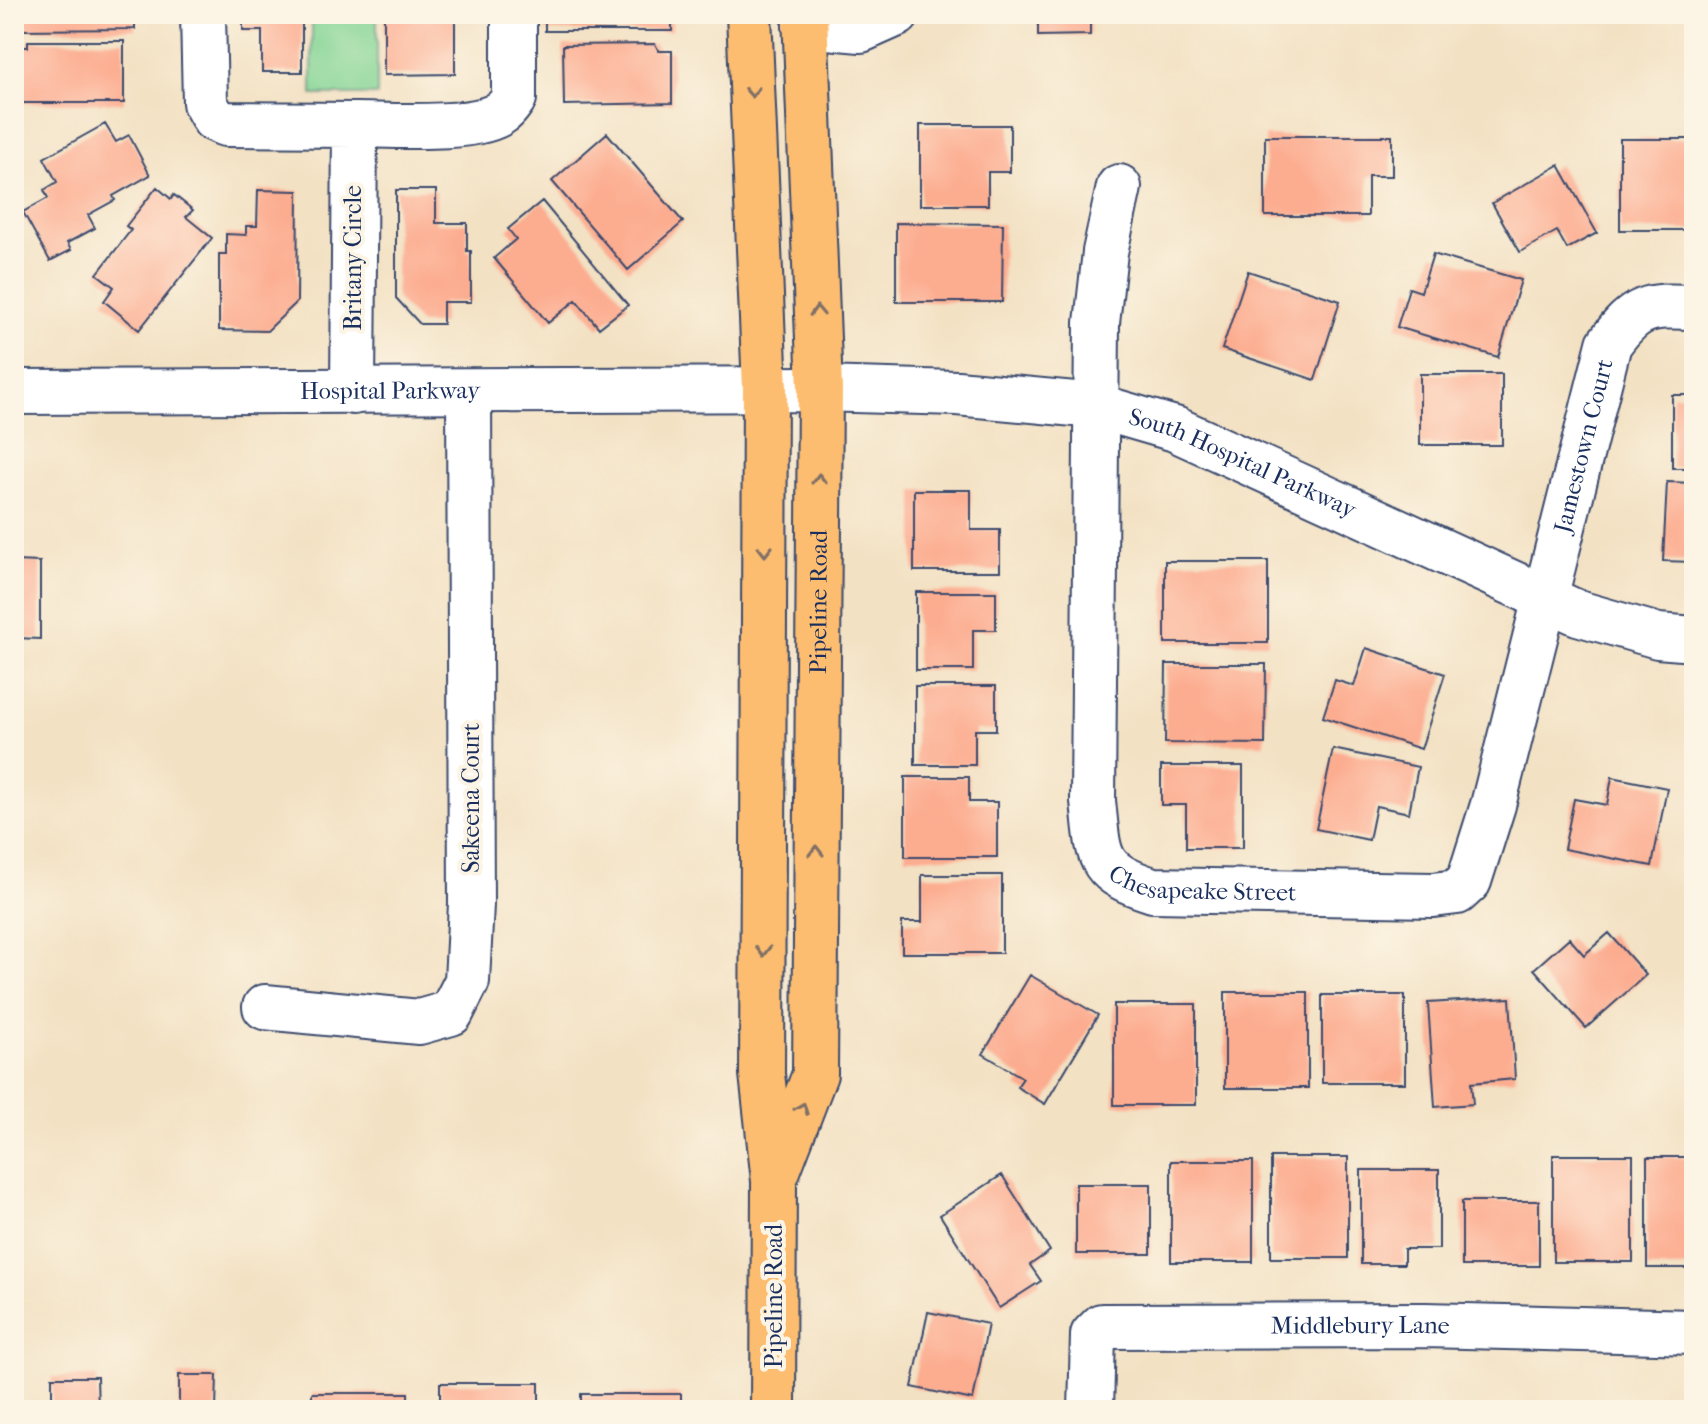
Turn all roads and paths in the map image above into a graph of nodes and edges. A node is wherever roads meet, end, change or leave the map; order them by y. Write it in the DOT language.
graph roads {
  1 [pos="203,14"];
  2 [pos="514,14"];
  3 [pos="749,14"];
  4 [pos="897,14"];
  5 [pos="805,20"];
  6 [pos="355,125"];
  7 [pos="1119,187"];
  8 [pos="1694,307"];
  9 [pos="765,389"];
  10 [pos="820,389"];
  11 [pos="469,391"];
  12 [pos="14,392"];
  13 [pos="353,392"];
  14 [pos="1096,406"];
  15 [pos="1545,598"];
  16 [pos="1694,639"];
  17 [pos="265,1007"];
  18 [pos="774,1181"];
  19 [pos="1694,1332"];
  20 [pos="1091,1404"];
  21 [pos="773,1410"];
  1 -- 6 [label="street"];
  2 -- 6 [label="street"];
  3 -- 9 [label="main road, Pipeline Road, one-way"];
  4 -- 5 [label="street"];
  10 -- 5 [label="main road, Pipeline Road, one-way"];
  6 -- 13 [label="street, Britany Circle"];
  7 -- 14 [label="street, Chesapeake Street"];
  8 -- 15 [label="street, Jamestown Court"];
  9 -- 10 [label="street, South Hospital Parkway"];
  9 -- 11 [label="street, Hospital Parkway"];
  9 -- 18 [label="main road, Pipeline Road, one-way"];
  10 -- 14 [label="street, South Hospital Parkway"];
  18 -- 10 [label="main road, Pipeline Road, one-way"];
  11 -- 13 [label="street, Hospital Parkway"];
  11 -- 17 [label="street, Sakeena Court"];
  12 -- 13 [label="street, Hospital Parkway"];
  14 -- 15 [label="street, South Hospital Parkway"];
  14 -- 15 [label="street, Chesapeake Street"];
  15 -- 16 [label="street, South Hospital Parkway"];
  18 -- 21 [label="main road, Pipeline Road"];
  19 -- 20 [label="street, Middlebury Lane"];
}
